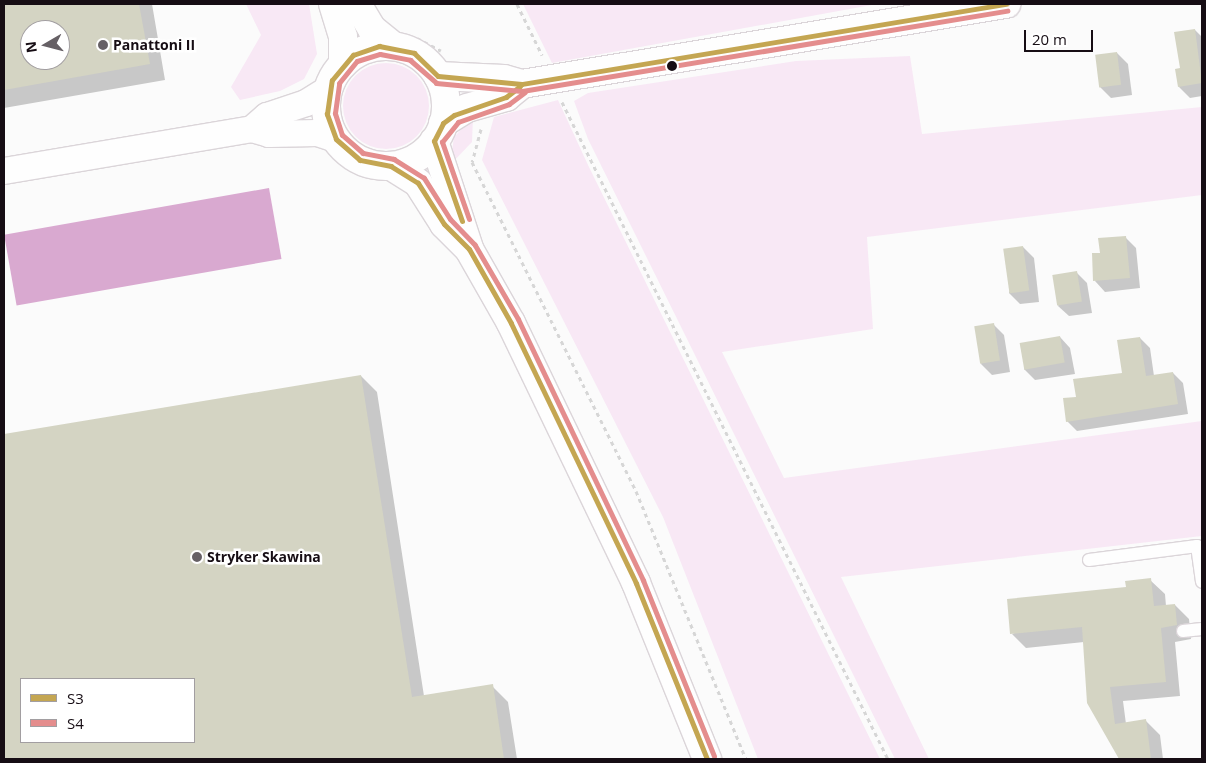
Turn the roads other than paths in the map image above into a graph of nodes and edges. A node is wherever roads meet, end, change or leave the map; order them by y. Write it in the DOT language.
graph roads {
  1 [pos="334,4"];
  2 [pos="357,4"];
  3 [pos="1006,4"];
  4 [pos="402,40"];
  5 [pos="343,64"];
  6 [pos="442,65"];
  7 [pos="522,84"];
  8 [pos="328,89"];
  9 [pos="252,128"];
  10 [pos="438,132"];
  11 [pos="335,149"];
  12 [pos="4,171"];
  13 [pos="384,171"];
  14 [pos="469,249"];
  15 [pos="1199,546"];
  16 [pos="1089,560"];
  17 [pos="1202,582"];
  18 [pos="1202,629"];
  19 [pos="1183,631"];
  20 [pos="707,759"];
  1 -- 5 [label="main road"];
  2 -- 4 [label="main road"];
  3 -- 7 [label="main road"];
  4 -- 5 [label="main road"];
  4 -- 6 [label="main road"];
  5 -- 8 [label="main road"];
  6 -- 7 [label="main road"];
  6 -- 10 [label="main road"];
  7 -- 10 [label="main road"];
  8 -- 9 [label="street"];
  8 -- 11 [label="main road"];
  9 -- 11 [label="street"];
  9 -- 12 [label="street"];
  10 -- 13 [label="main road"];
  10 -- 14 [label="main road"];
  11 -- 13 [label="main road"];
  13 -- 14 [label="main road"];
  14 -- 20 [label="main road"];
  15 -- 16 [label="lane"];
  15 -- 17 [label="lane"];
  18 -- 19 [label="lane"];
}
